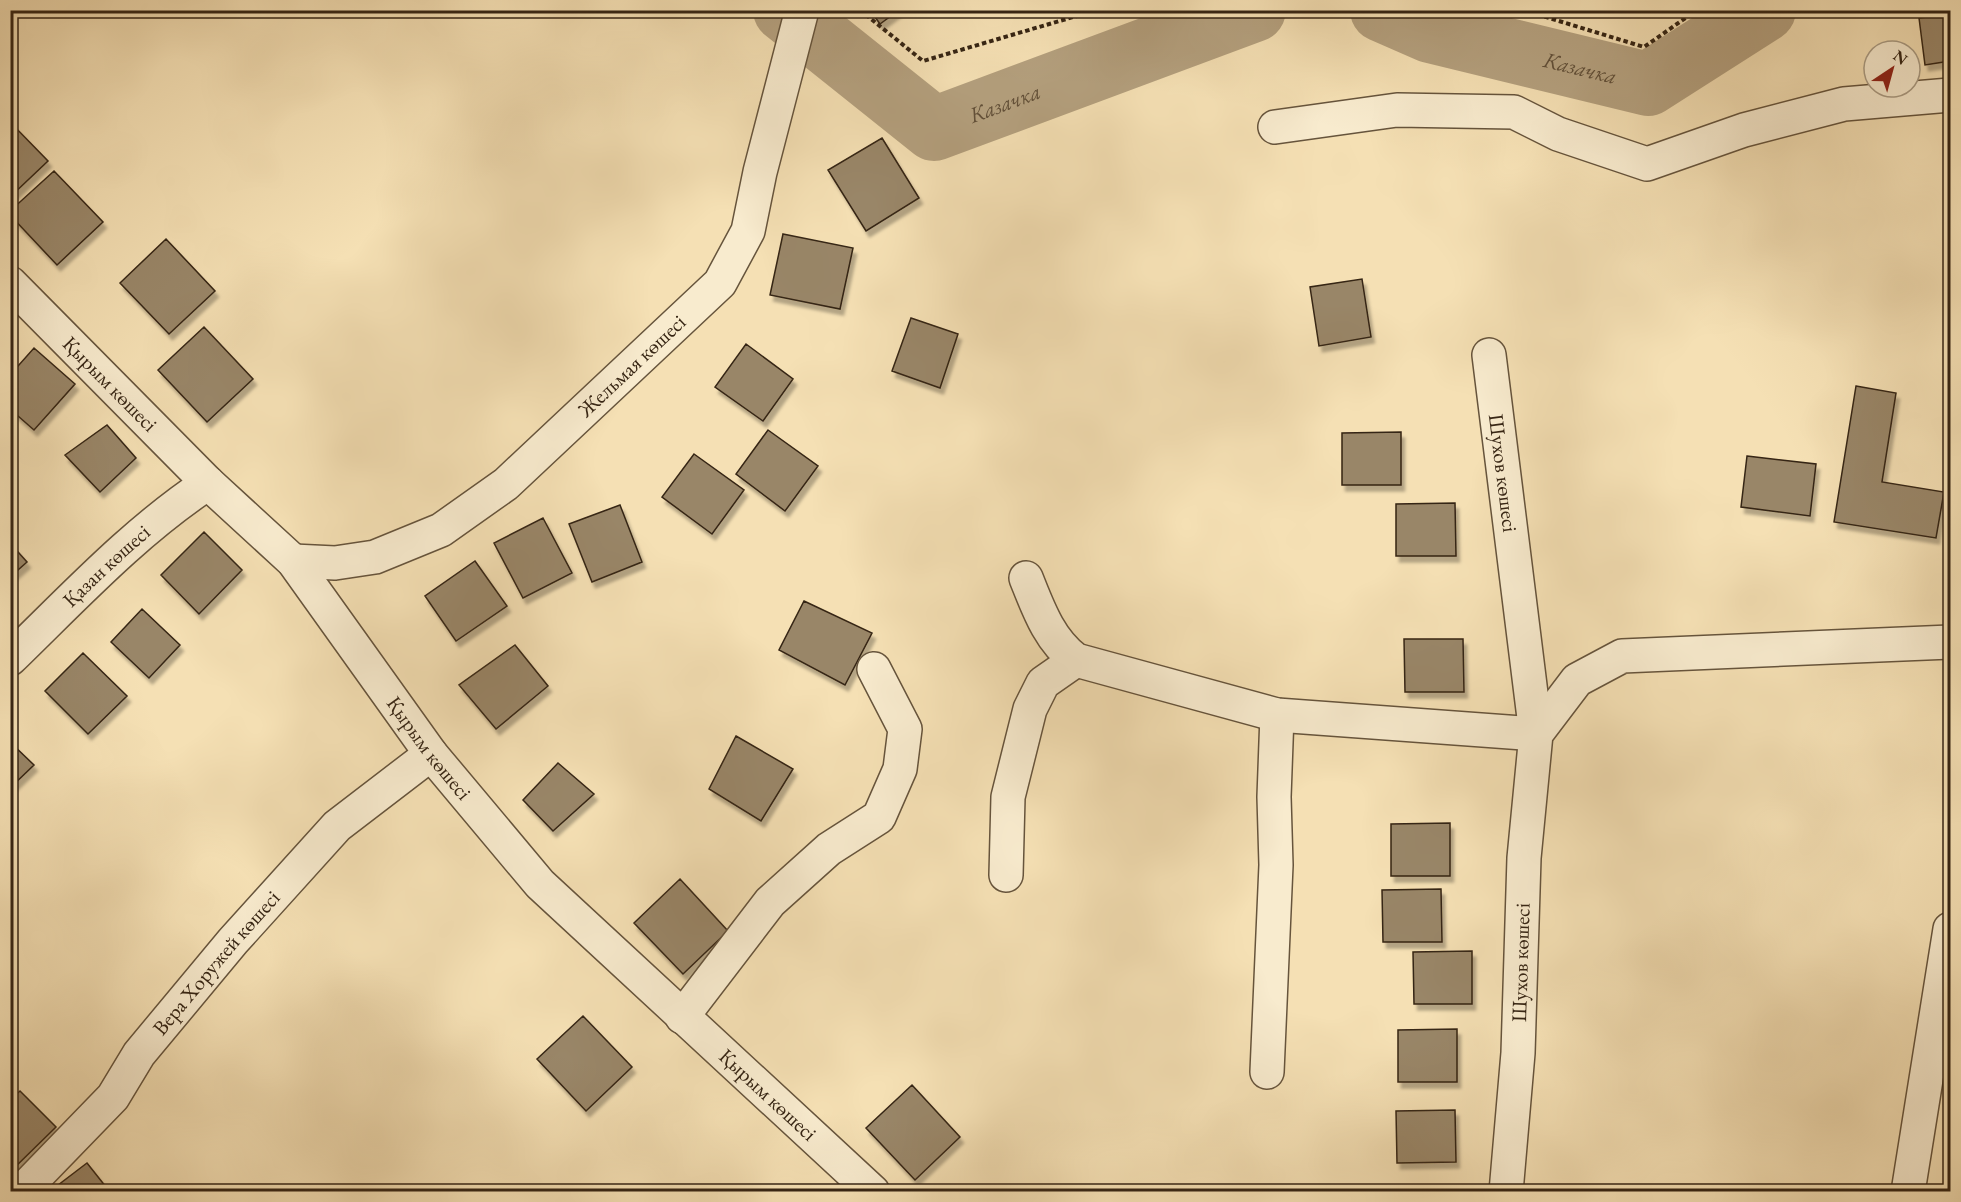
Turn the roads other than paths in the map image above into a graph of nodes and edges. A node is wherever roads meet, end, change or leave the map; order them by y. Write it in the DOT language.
graph roads {
  1 [pos="802,10"];
  2 [pos="1950,95"];
  3 [pos="1275,127"];
  4 [pos="10,283"];
  5 [pos="1488,355"];
  6 [pos="208,483"];
  7 [pos="293,561"];
  8 [pos="1026,578"];
  9 [pos="1950,642"];
  10 [pos="10,659"];
  11 [pos="1076,660"];
  12 [pos="874,669"];
  13 [pos="1277,715"];
  14 [pos="1536,734"];
  15 [pos="430,754"];
  16 [pos="1006,875"];
  17 [pos="1950,929"];
  18 [pos="682,1017"];
  19 [pos="1267,1072"];
  20 [pos="21,1191"];
  21 [pos="873,1191"];
  22 [pos="1506,1191"];
  23 [pos="1908,1191"];
  1 -- 7 [label="street, Жельмая көшесі"];
  2 -- 3 [label="street"];
  4 -- 6 [label="street, Қырым көшесі"];
  5 -- 14 [label="street, Шухов көшесі"];
  6 -- 7 [label="street, Қырым көшесі"];
  6 -- 10 [label="street, Қазан көшесі"];
  7 -- 15 [label="street, Қырым көшесі"];
  8 -- 11 [label="street"];
  9 -- 14 [label="street"];
  11 -- 13 [label="street"];
  11 -- 16 [label="street"];
  12 -- 18 [label="street"];
  13 -- 14 [label="street"];
  13 -- 19 [label="street"];
  14 -- 22 [label="street, Шухов көшесі"];
  15 -- 18 [label="street, Қырым көшесі"];
  15 -- 20 [label="street, Вера Хоружей көшесі"];
  17 -- 23 [label="street"];
  18 -- 21 [label="street, Қырым көшесі"];
}
